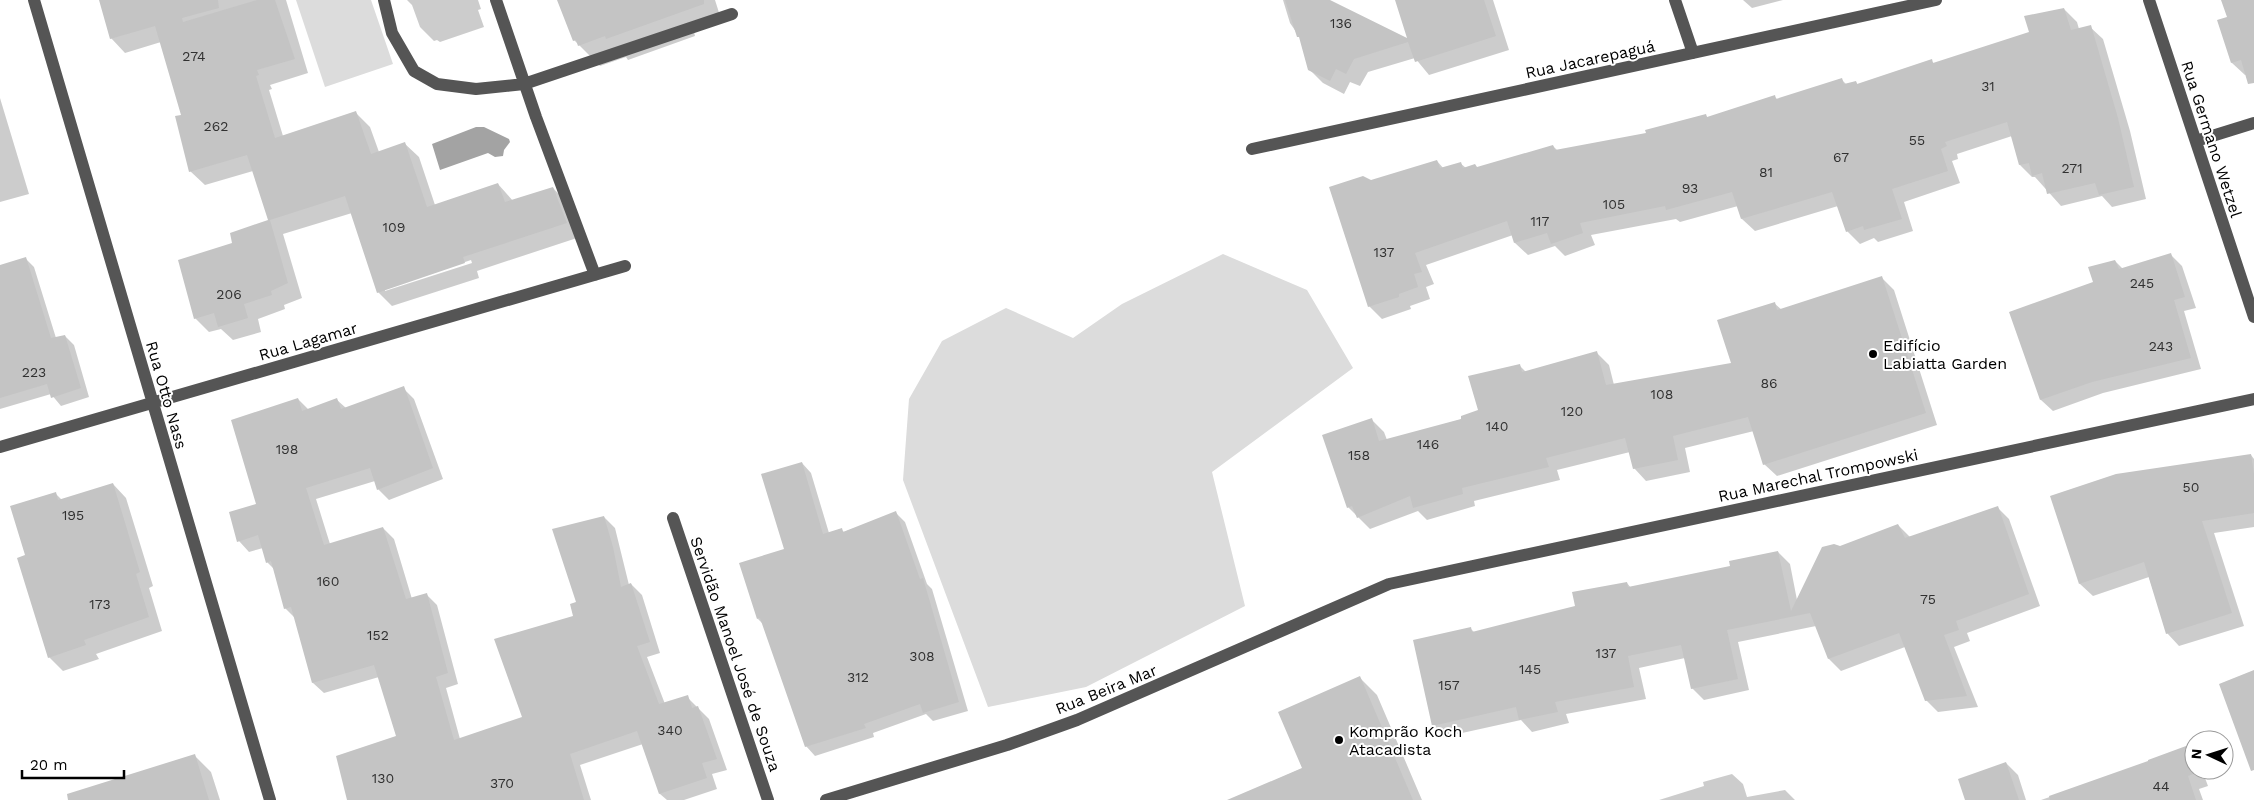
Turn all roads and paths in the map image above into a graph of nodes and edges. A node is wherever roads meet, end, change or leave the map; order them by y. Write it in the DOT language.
graph roads {
  1 [pos="34,0"];
  2 [pos="384,0"];
  3 [pos="496,0"];
  4 [pos="1675,0"];
  5 [pos="1936,0"];
  6 [pos="2149,0"];
  7 [pos="732,14"];
  8 [pos="1693,53"];
  9 [pos="524,84"];
  10 [pos="2254,123"];
  11 [pos="2196,141"];
  12 [pos="1252,149"];
  13 [pos="625,266"];
  14 [pos="595,275"];
  15 [pos="2254,317"];
  16 [pos="2254,399"];
  17 [pos="153,403"];
  18 [pos="0,447"];
  19 [pos="673,518"];
  20 [pos="1389,584"];
  21 [pos="270,800"];
  22 [pos="768,800"];
  23 [pos="826,800"];
  1 -- 17 [label="street, Rua Otto Nass"];
  2 -- 9 [label="street"];
  3 -- 9 [label="street"];
  4 -- 8 [label="street"];
  5 -- 8 [label="street, Rua Jacarepaguá"];
  6 -- 11 [label="street, Rua Germano Wetzel"];
  7 -- 9 [label="street"];
  8 -- 12 [label="street, Rua Jacarepaguá"];
  9 -- 14 [label="street"];
  10 -- 11 [label="street"];
  11 -- 15 [label="street, Rua Germano Wetzel"];
  13 -- 14 [label="street, Rua Lagamar"];
  14 -- 17 [label="street, Rua Lagamar"];
  16 -- 20 [label="street, Rua Marechal Trompowski"];
  17 -- 18 [label="street, Rua Lagamar"];
  17 -- 21 [label="street, Rua Otto Nass"];
  19 -- 22 [label="street, Servidão Manoel José de Souza"];
  20 -- 23 [label="street, Rua Beira Mar"];
}
